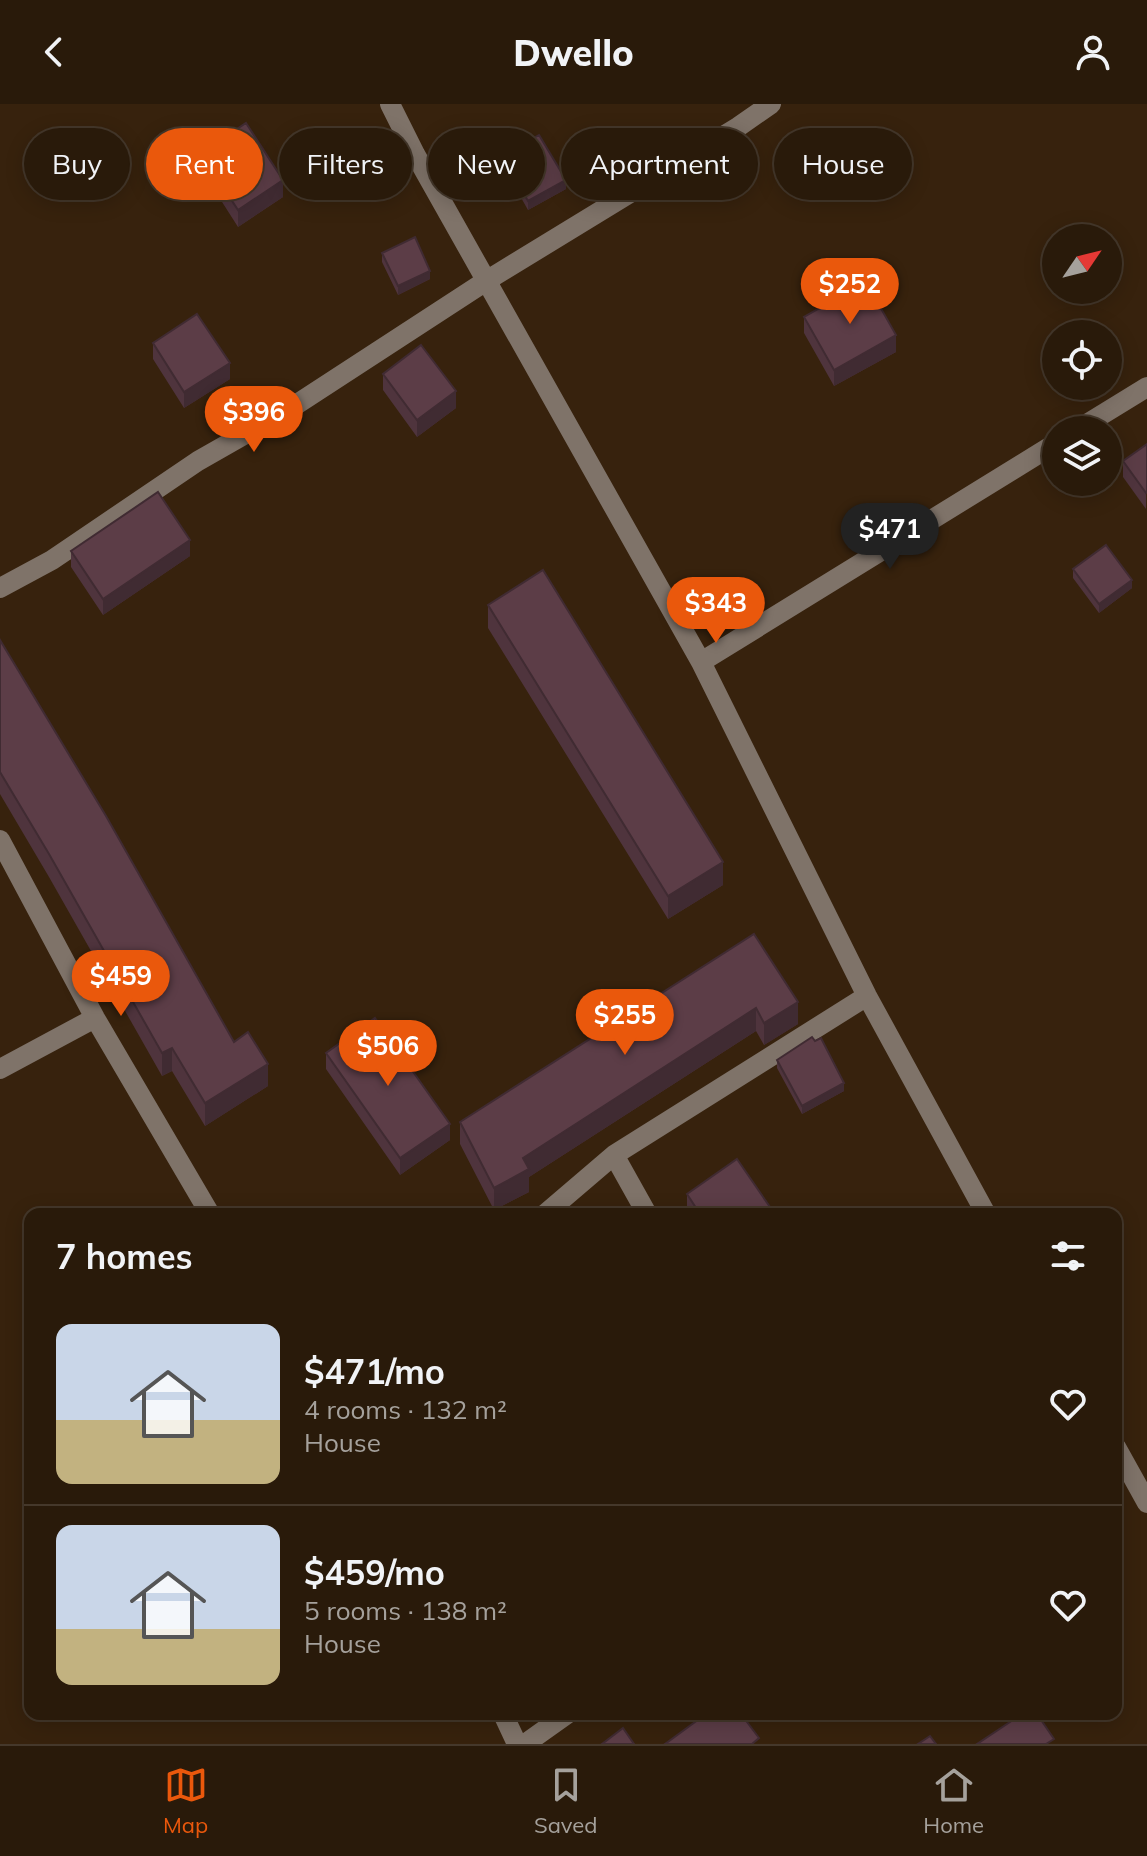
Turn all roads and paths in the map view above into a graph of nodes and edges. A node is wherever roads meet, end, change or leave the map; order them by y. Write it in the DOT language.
graph roads {
  1 [pos="390,104"];
  2 [pos="771,104"];
  3 [pos="486,281"];
  4 [pos="1147,387"];
  5 [pos="1100,416"];
  6 [pos="1042,452"];
  7 [pos="0,588"];
  8 [pos="701,662"];
  9 [pos="0,840"];
  10 [pos="867,996"];
  11 [pos="95,1018"];
  12 [pos="0,1069"];
  13 [pos="614,1155"];
  14 [pos="206,1208"];
  15 [pos="552,1208"];
  16 [pos="644,1208"];
  17 [pos="983,1208"];
  18 [pos="1122,1458"];
  19 [pos="1147,1503"];
  20 [pos="506,1720"];
  21 [pos="559,1720"];
  22 [pos="517,1744"];
  23 [pos="525,1744"];
  1 -- 3 [label="street"];
  2 -- 3 [label="street"];
  3 -- 7 [label="street"];
  3 -- 8 [label="street"];
  4 -- 5 [label="street"];
  6 -- 8 [label="street"];
  8 -- 10 [label="street"];
  9 -- 11 [label="street"];
  10 -- 13 [label="street"];
  10 -- 17 [label="street"];
  11 -- 12 [label="street"];
  11 -- 14 [label="street"];
  13 -- 15 [label="street"];
  13 -- 16 [label="street"];
  18 -- 19 [label="street"];
  20 -- 22 [label="street"];
  21 -- 23 [label="street"];
}
